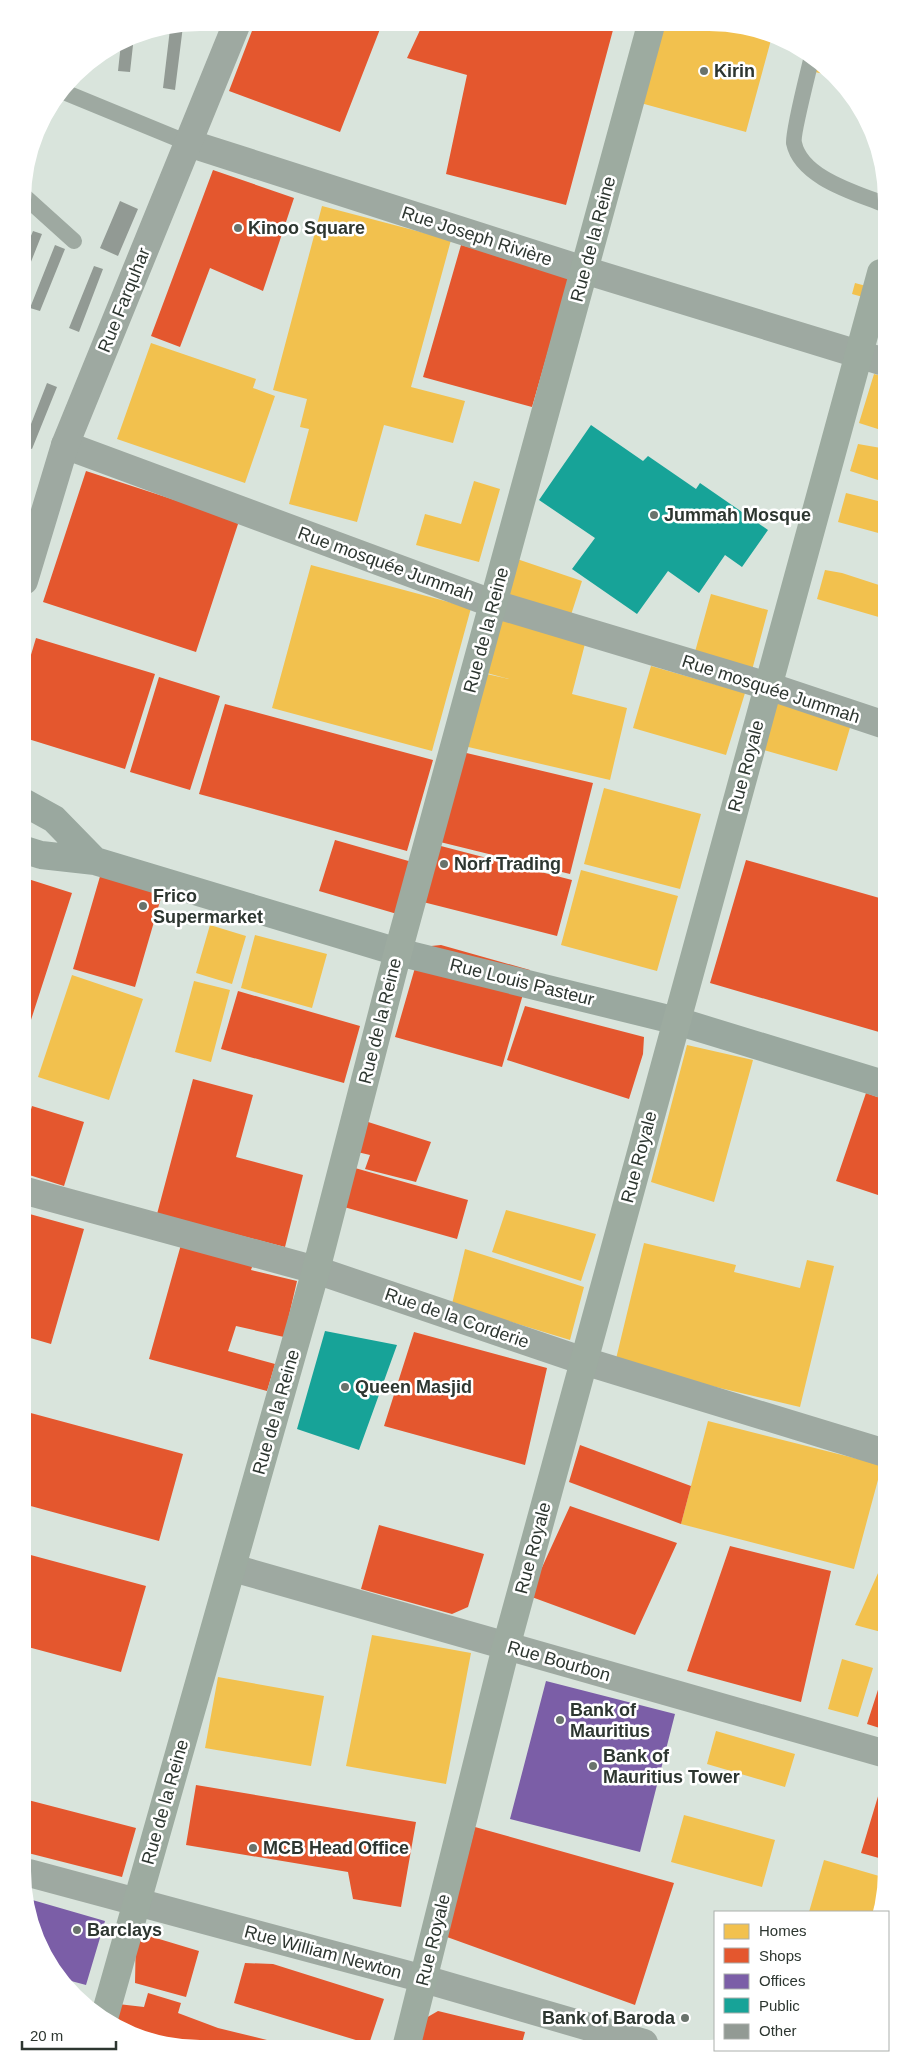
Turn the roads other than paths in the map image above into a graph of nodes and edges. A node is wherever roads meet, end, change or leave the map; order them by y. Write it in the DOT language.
graph roads {
  1 [pos="649,31"];
  2 [pos="233,32"];
  3 [pos="810,65"];
  4 [pos="69,94"];
  5 [pos="188,144"];
  6 [pos="878,202"];
  7 [pos="32,203"];
  8 [pos="74,242"];
  9 [pos="584,270"];
  10 [pos="878,297"];
  11 [pos="870,358"];
  12 [pos="65,445"];
  13 [pos="32,555"];
  14 [pos="494,604"];
  15 [pos="768,686"];
  16 [pos="878,723"];
  17 [pos="32,807"];
  18 [pos="32,852"];
  19 [pos="95,861"];
  20 [pos="398,952"];
  21 [pos="676,1021"];
  22 [pos="877,1082"];
  23 [pos="31,1191"];
  24 [pos="316,1270"];
  25 [pos="584,1361"];
  26 [pos="877,1451"];
  27 [pos="233,1568"];
  28 [pos="506,1647"];
  29 [pos="877,1751"];
  30 [pos="31,1874"];
  31 [pos="136,1902"];
  32 [pos="424,1979"];
  33 [pos="106,2011"];
  34 [pos="408,2040"];
  35 [pos="634,2040"];
  1 -- 9 [label="main road, Rue de la Reine"];
  2 -- 5 [label="street, Rue Farquhar"];
  3 -- 6 [label="lane"];
  4 -- 5 [label="lane"];
  5 -- 9 [label="street, Rue Joseph Rivière"];
  5 -- 12 [label="street, Rue Farquhar"];
  7 -- 8 [label="lane"];
  9 -- 11 [label="street, Rue Joseph Rivière"];
  9 -- 14 [label="main road, Rue de la Reine"];
  10 -- 11 [label="main road, Rue Royale"];
  11 -- 15 [label="main road, Rue Royale"];
  12 -- 13 [label="street, Rue Farquhar"];
  12 -- 14 [label="street, Rue mosquée Jummah"];
  14 -- 15 [label="street, Rue mosquée Jummah"];
  14 -- 20 [label="main road, Rue de la Reine"];
  15 -- 16 [label="street, Rue mosquée Jummah"];
  15 -- 21 [label="main road, Rue Royale"];
  17 -- 19 [label="main road"];
  18 -- 19 [label="main road, Rue Louis Pasteur"];
  19 -- 20 [label="main road, Rue Louis Pasteur"];
  20 -- 21 [label="main road, Rue Louis Pasteur"];
  20 -- 24 [label="main road, Rue de la Reine"];
  21 -- 22 [label="main road, Rue Louis Pasteur"];
  21 -- 25 [label="main road, Rue Royale"];
  23 -- 24 [label="street, Rue de la Corderie"];
  24 -- 25 [label="street, Rue de la Corderie"];
  24 -- 27 [label="main road, Rue de la Reine"];
  25 -- 26 [label="street, Rue de la Corderie"];
  25 -- 28 [label="main road, Rue Royale"];
  27 -- 28 [label="street, Rue Bourbon"];
  27 -- 31 [label="main road, Rue de la Reine"];
  28 -- 29 [label="street, Rue Bourbon"];
  28 -- 32 [label="main road, Rue Royale"];
  30 -- 31 [label="street, Rue William Newton"];
  31 -- 32 [label="street, Rue William Newton"];
  31 -- 33 [label="main road, Rue de la Reine"];
  32 -- 34 [label="main road, Rue Royale"];
  32 -- 35 [label="street, Rue William Newton"];
}
